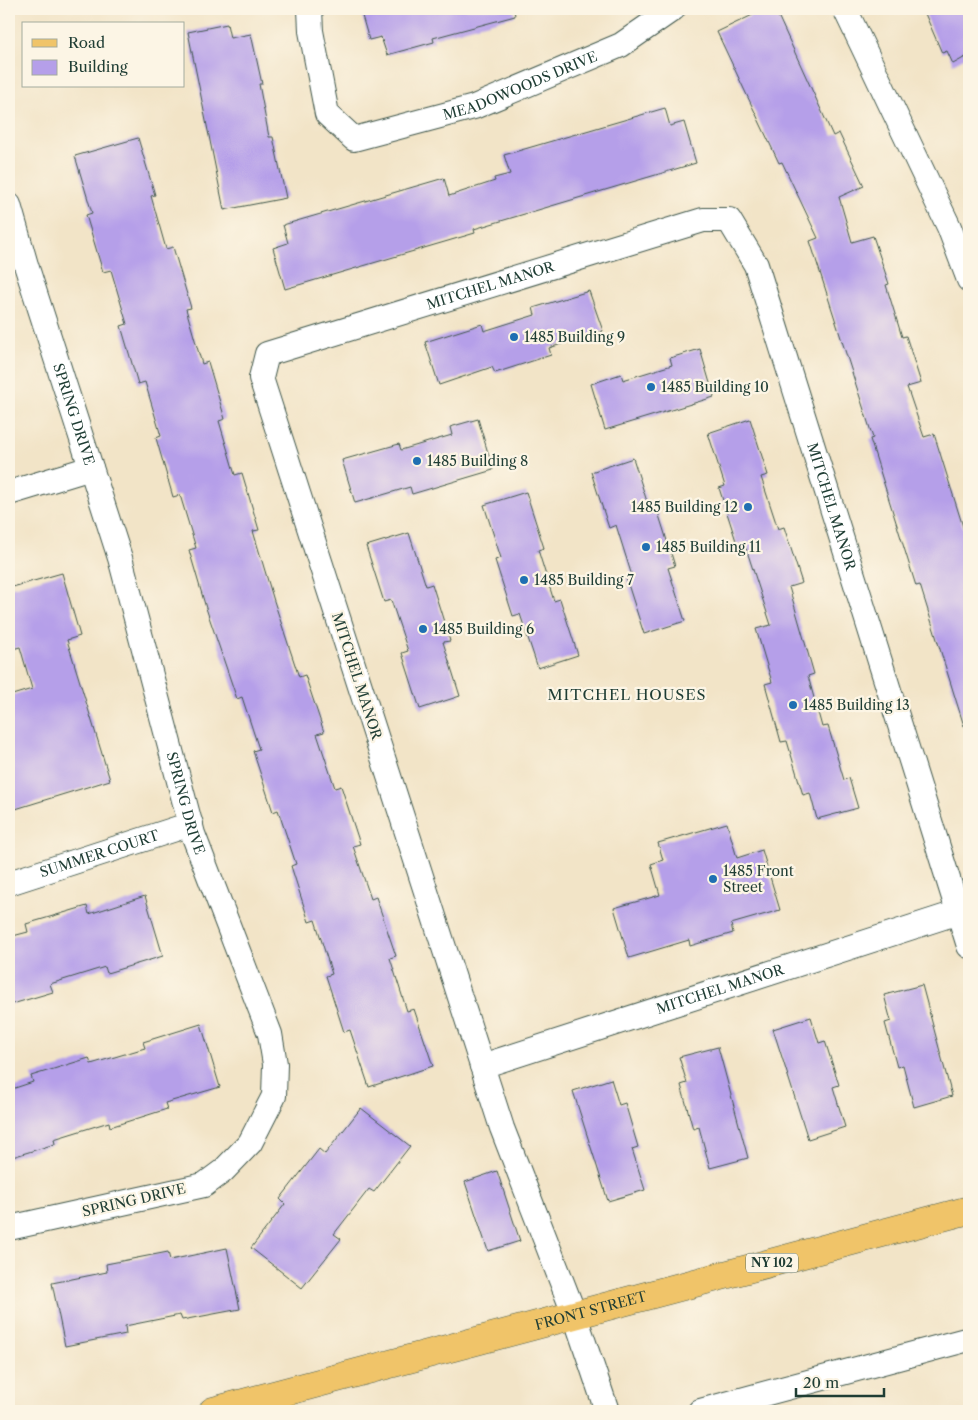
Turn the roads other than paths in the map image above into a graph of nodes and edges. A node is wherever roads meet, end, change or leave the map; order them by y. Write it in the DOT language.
graph roads {
  1 [pos="310,9"];
  2 [pos="674,9"];
  3 [pos="845,9"];
  4 [pos="9,205"];
  5 [pos="969,280"];
  6 [pos="92,468"];
  7 [pos="9,493"];
  8 [pos="191,824"];
  9 [pos="9,883"];
  10 [pos="958,912"];
  11 [pos="969,946"];
  12 [pos="482,1066"];
  13 [pos="969,1210"];
  14 [pos="9,1228"];
  15 [pos="575,1316"];
  16 [pos="969,1339"];
  17 [pos="213,1411"];
  18 [pos="607,1411"];
  19 [pos="700,1411"];
  1 -- 2 [label="street, MEADOWOODS DRIVE"];
  3 -- 5 [label="street"];
  4 -- 6 [label="street, SPRING DRIVE"];
  6 -- 7 [label="street"];
  6 -- 8 [label="street, SPRING DRIVE"];
  8 -- 9 [label="street, SUMMER COURT"];
  8 -- 14 [label="street, SPRING DRIVE"];
  10 -- 11 [label="street, MITCHEL MANOR"];
  10 -- 12 [label="street, MITCHEL MANOR"];
  10 -- 12 [label="street, MITCHEL MANOR"];
  12 -- 15 [label="street, MITCHEL MANOR"];
  13 -- 15 [label="main road, FRONT STREET / NY 102"];
  15 -- 17 [label="main road, FRONT STREET / NY 102"];
  15 -- 18 [label="street, MITCHEL MANOR"];
  16 -- 19 [label="street"];
}
